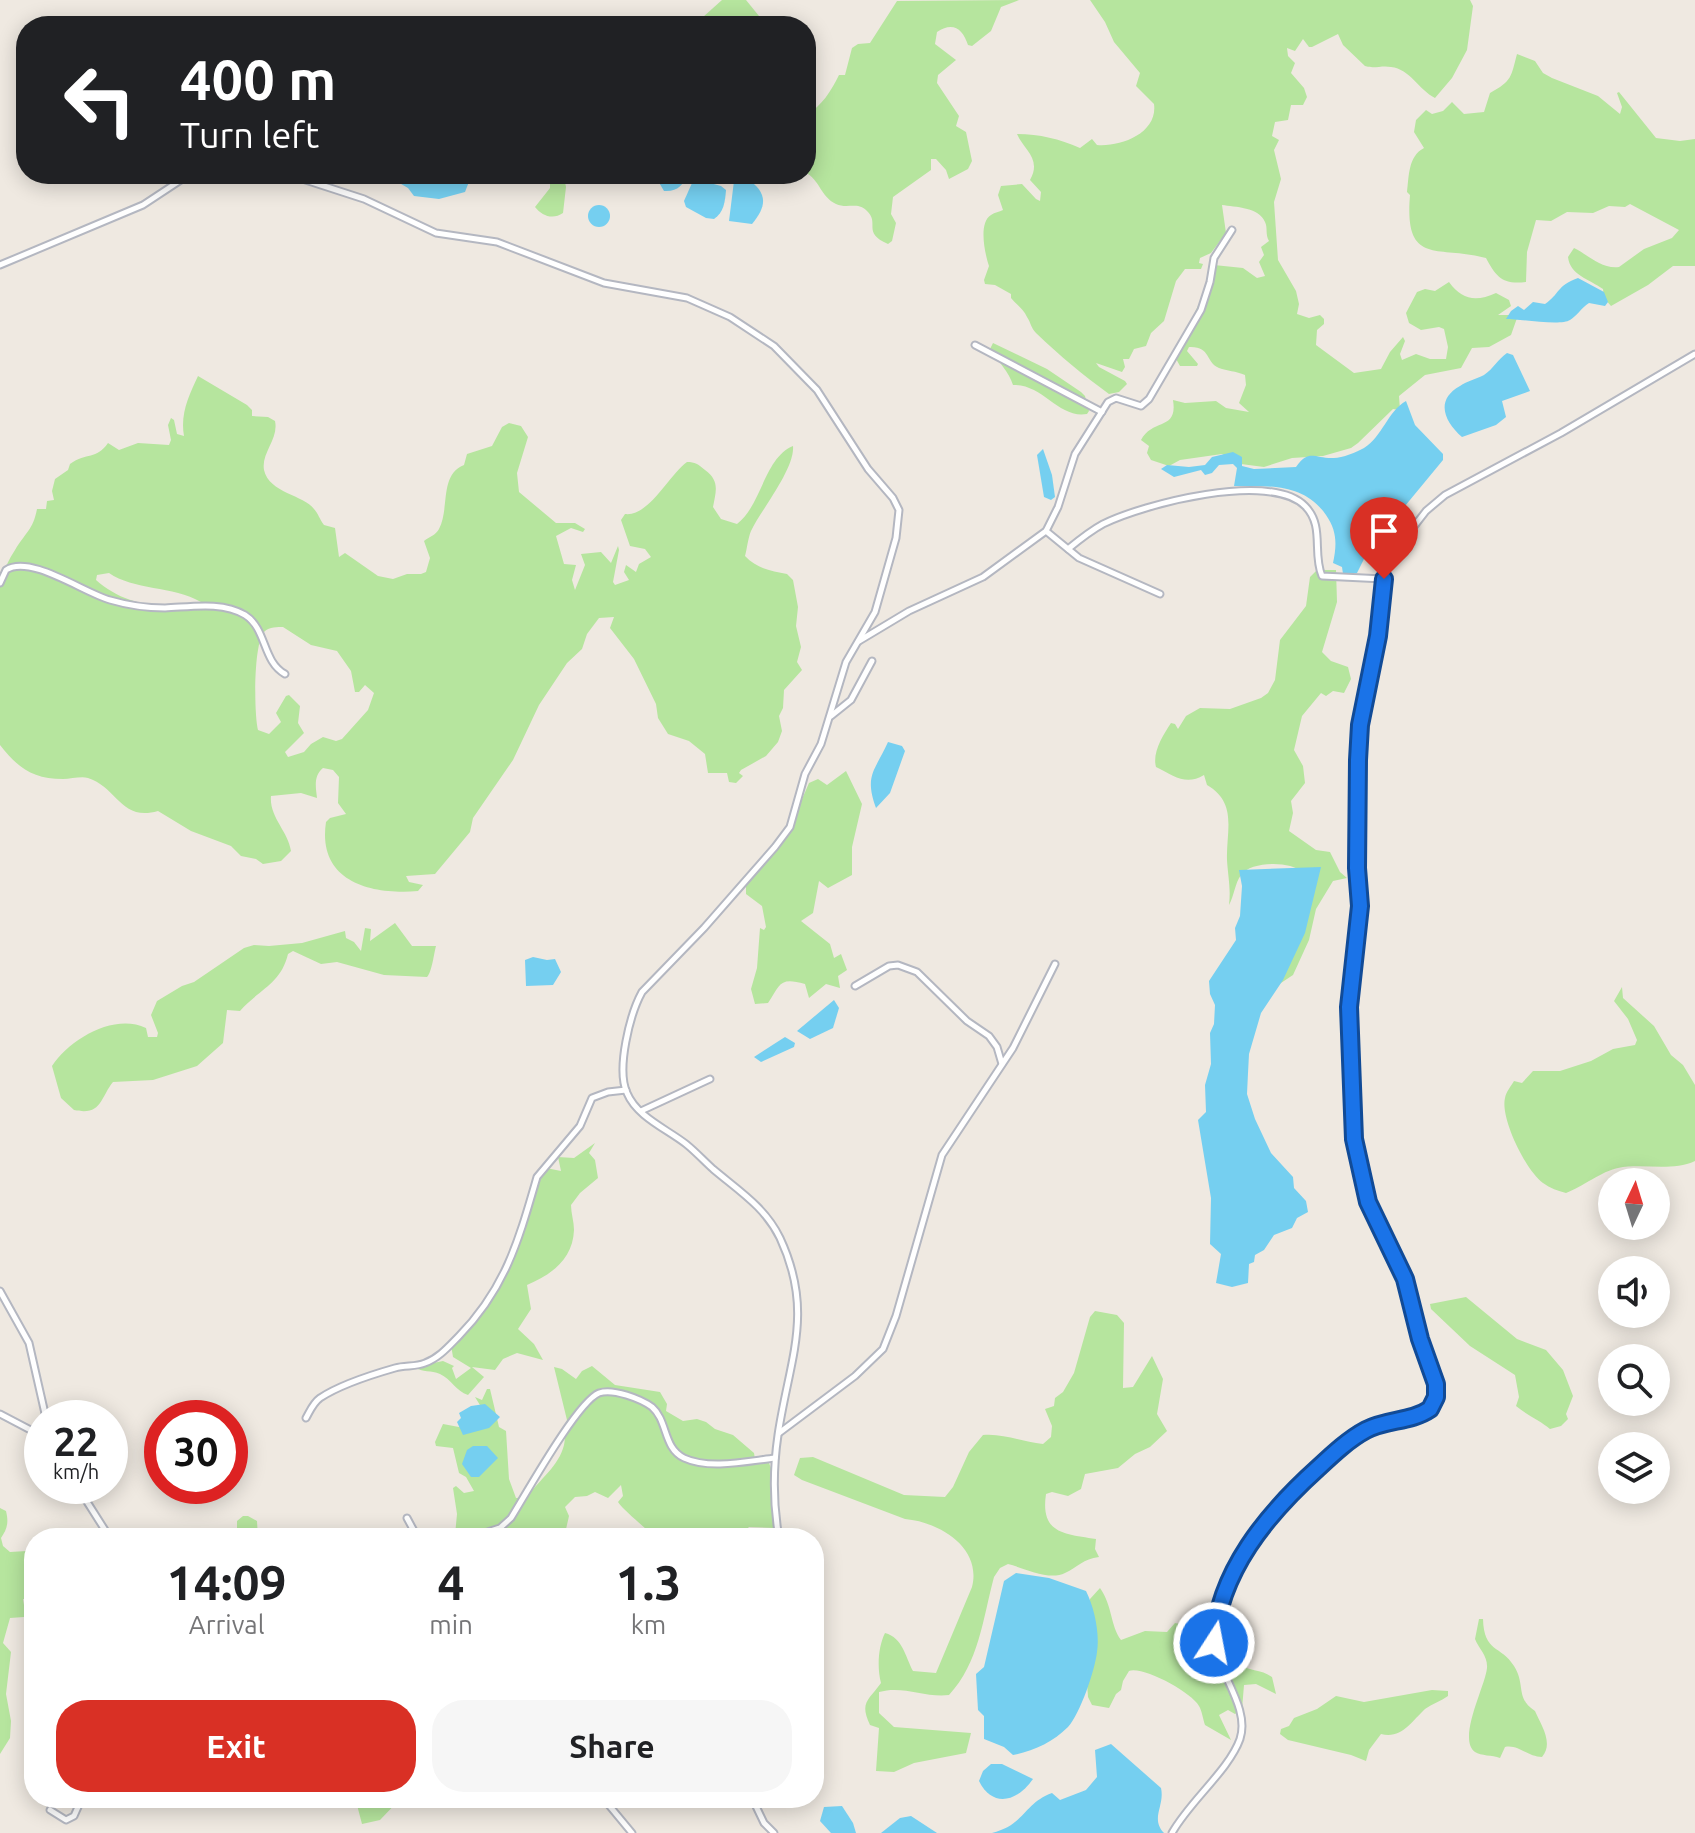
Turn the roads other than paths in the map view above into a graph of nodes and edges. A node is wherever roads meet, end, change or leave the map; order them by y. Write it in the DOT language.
graph roads {
  1 [pos="175,184"];
  2 [pos="318,184"];
  3 [pos="1232,230"];
  4 [pos="0,265"];
  5 [pos="975,345"];
  6 [pos="1695,354"];
  7 [pos="1102,412"];
  8 [pos="1046,531"];
  9 [pos="1068,549"];
  10 [pos="1384,579"];
  11 [pos="0,583"];
  12 [pos="1160,594"];
  13 [pos="857,642"];
  14 [pos="872,661"];
  15 [pos="285,674"];
  16 [pos="830,716"];
  17 [pos="1055,964"];
  18 [pos="855,986"];
  19 [pos="1002,1065"];
  20 [pos="710,1079"];
  21 [pos="626,1090"];
  22 [pos="641,1111"];
  23 [pos="0,1291"];
  24 [pos="42,1400"];
  25 [pos="0,1414"];
  26 [pos="306,1418"];
  27 [pos="24,1427"];
  28 [pos="778,1434"];
  29 [pos="775,1458"];
  30 [pos="88,1504"];
  31 [pos="407,1518"];
  32 [pos="104,1528"];
  33 [pos="412,1528"];
  34 [pos="500,1528"];
  35 [pos="778,1528"];
  36 [pos="78,1808"];
  37 [pos="611,1808"];
  38 [pos="757,1808"];
  39 [pos="50,1810"];
  40 [pos="632,1833"];
  41 [pos="774,1833"];
  42 [pos="1172,1833"];
  1 -- 4 [label="street"];
  2 -- 13 [label="street"];
  3 -- 7 [label="street"];
  5 -- 7 [label="street"];
  6 -- 10 [label="street"];
  7 -- 8 [label="street"];
  8 -- 9 [label="street"];
  8 -- 13 [label="street"];
  9 -- 10 [label="street"];
  9 -- 12 [label="street"];
  10 -- 42 [label="street"];
  11 -- 15 [label="street"];
  13 -- 16 [label="street"];
  14 -- 16 [label="street"];
  16 -- 21 [label="street"];
  17 -- 19 [label="street"];
  18 -- 19 [label="street"];
  19 -- 28 [label="street"];
  20 -- 22 [label="street"];
  21 -- 22 [label="street"];
  21 -- 26 [label="street"];
  22 -- 28 [label="street"];
  23 -- 24 [label="street"];
  25 -- 27 [label="street"];
  28 -- 29 [label="street"];
  29 -- 34 [label="street"];
  29 -- 35 [label="street"];
  30 -- 32 [label="street"];
  31 -- 33 [label="street"];
  36 -- 39 [label="street"];
  37 -- 40 [label="street"];
  38 -- 41 [label="street"];
}
